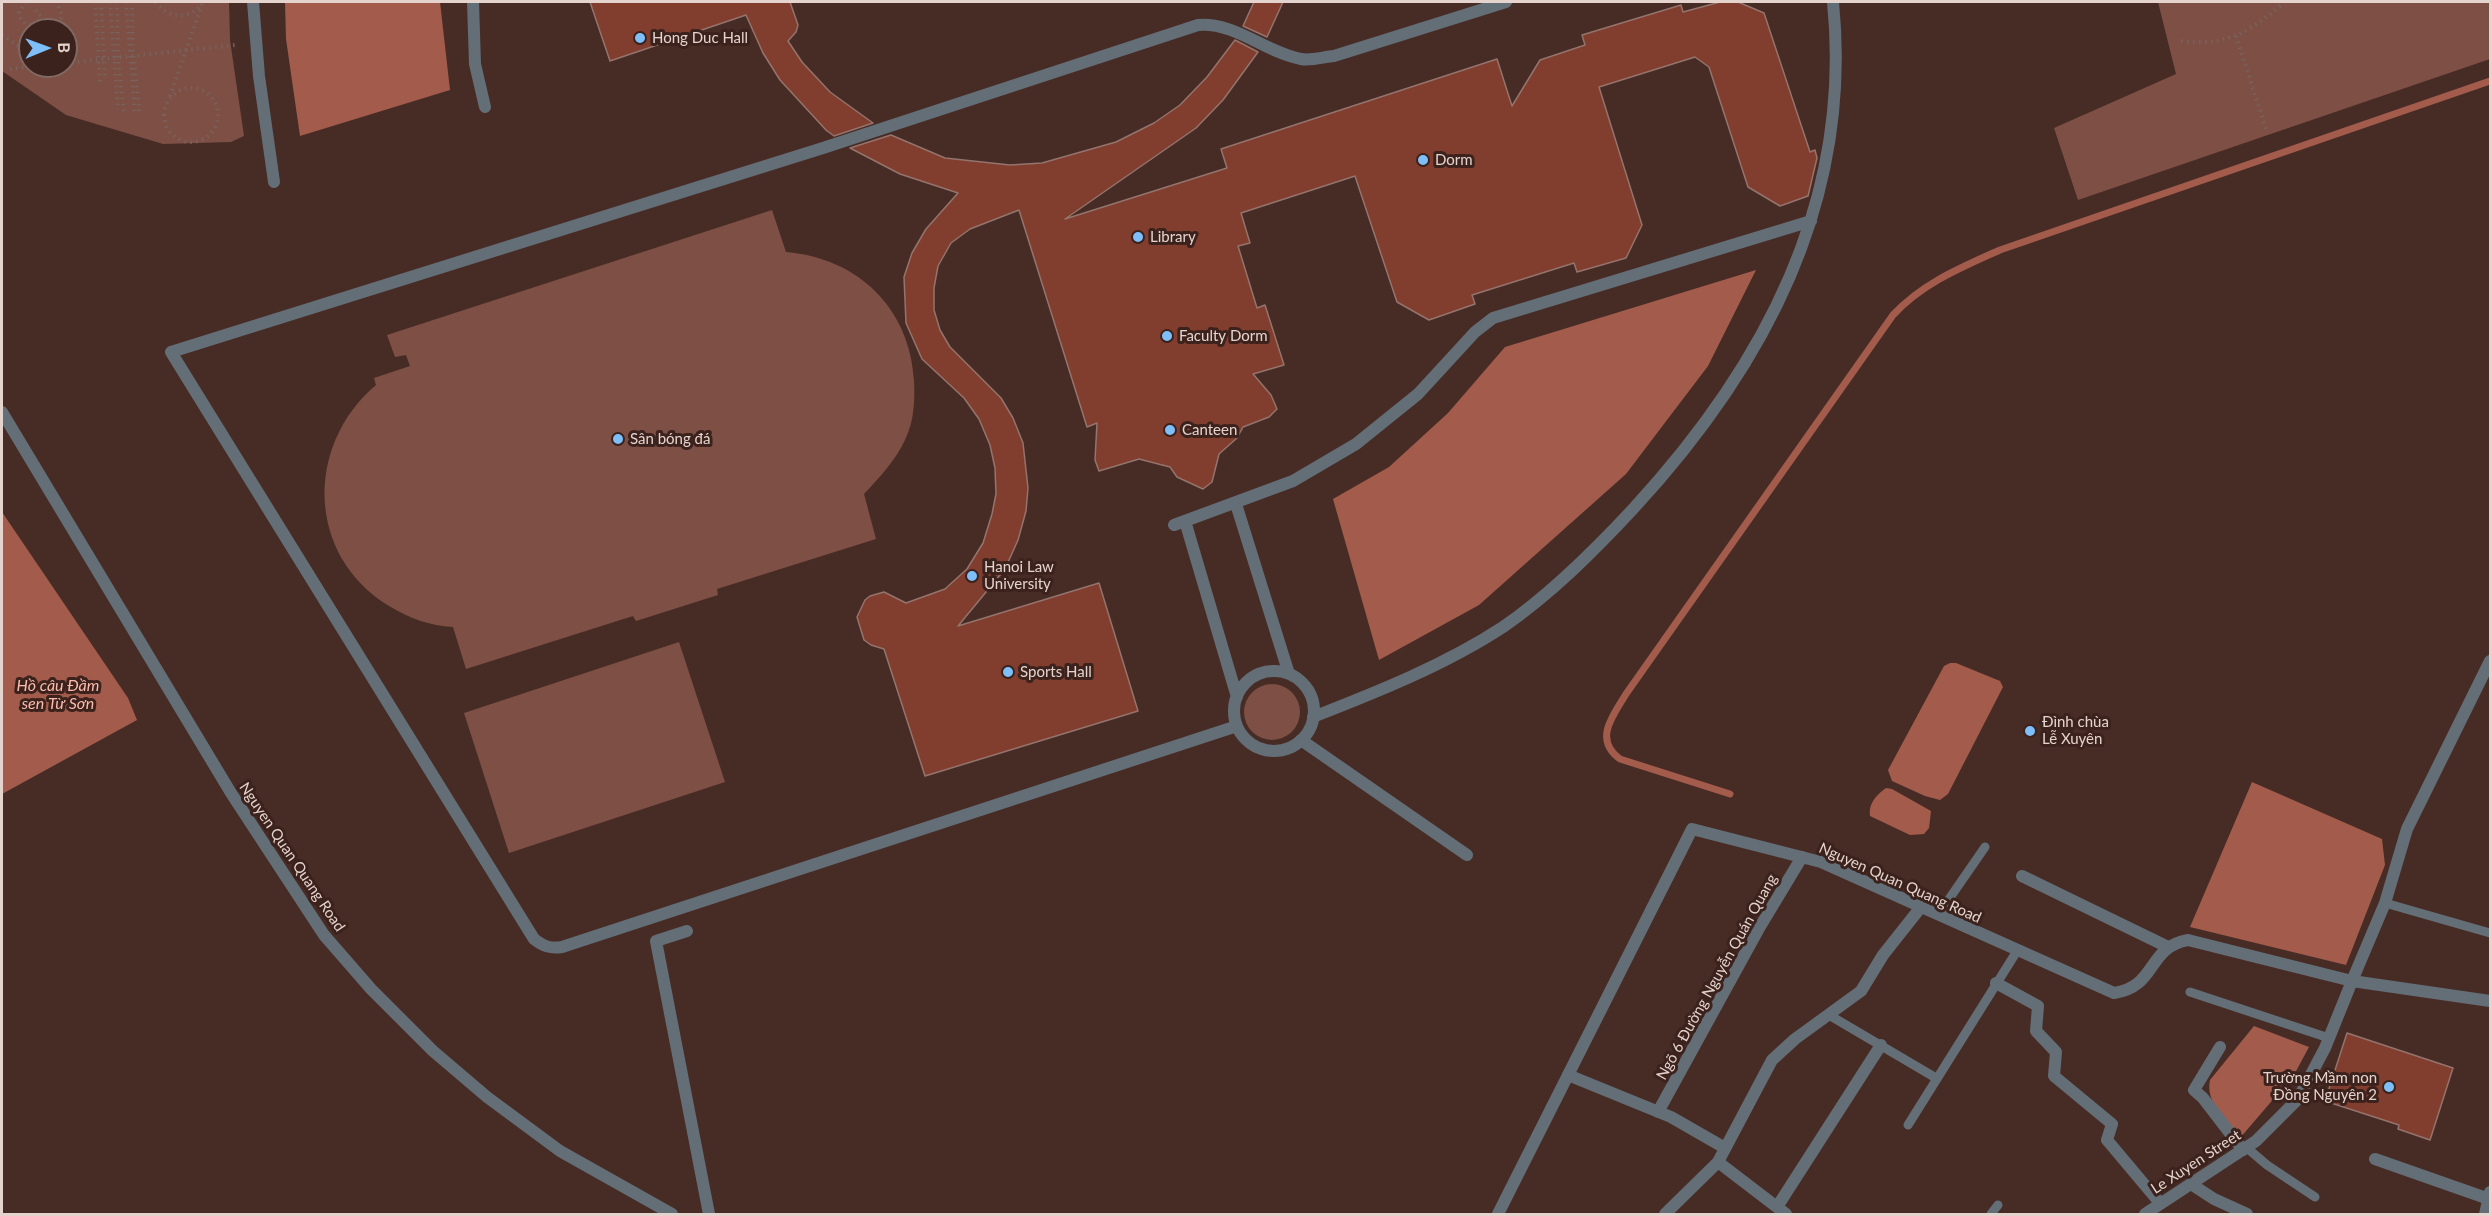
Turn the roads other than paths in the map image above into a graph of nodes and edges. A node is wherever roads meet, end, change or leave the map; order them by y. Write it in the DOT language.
graph roads {
  1 [pos="253,2"];
  2 [pos="473,2"];
  3 [pos="1506,2"];
  4 [pos="1833,2"];
  5 [pos="485,107"];
  6 [pos="274,182"];
  7 [pos="1811,220"];
  8 [pos="2,412"];
  9 [pos="1236,504"];
  10 [pos="2490,661"];
  11 [pos="1289,674"];
  12 [pos="1237,697"];
  13 [pos="1313,717"];
  14 [pos="1237,726"];
  15 [pos="1302,740"];
  16 [pos="1985,847"];
  17 [pos="1467,855"];
  18 [pos="1802,857"];
  19 [pos="2022,876"];
  20 [pos="2385,903"];
  21 [pos="1922,907"];
  22 [pos="1938,915"];
  23 [pos="687,931"];
  24 [pos="2490,933"];
  25 [pos="2168,947"];
  26 [pos="2017,951"];
  27 [pos="2352,981"];
  28 [pos="1996,983"];
  29 [pos="2190,992"];
  30 [pos="2490,1001"];
  31 [pos="1829,1015"];
  32 [pos="2329,1038"];
  33 [pos="1881,1045"];
  34 [pos="2220,1047"];
  35 [pos="1568,1075"];
  36 [pos="1936,1078"];
  37 [pos="1658,1112"];
  38 [pos="1908,1125"];
  39 [pos="1725,1148"];
  40 [pos="2245,1149"];
  41 [pos="2375,1159"];
  42 [pos="1718,1162"];
  43 [pos="2191,1184"];
  44 [pos="2489,1195"];
  45 [pos="2314,1197"];
  46 [pos="2160,1203"];
  47 [pos="1998,1205"];
  48 [pos="1782,1211"];
  49 [pos="672,1215"];
  50 [pos="709,1215"];
  51 [pos="1498,1215"];
  52 [pos="1665,1215"];
  53 [pos="1991,1215"];
  54 [pos="2145,1215"];
  55 [pos="2247,1215"];
  56 [pos="2485,1215"];
  1 -- 6 [label="street"];
  2 -- 5 [label="street"];
  3 -- 14 [label="street"];
  4 -- 7 [label="street"];
  7 -- 9 [label="street"];
  7 -- 13 [label="street"];
  8 -- 49 [label="street, Nguyen Quan Quang Road"];
  9 -- 11 [label="street"];
  9 -- 12 [label="street"];
  10 -- 20 [label="street, Le Xuyen Street"];
  11 -- 12 [label="street"];
  11 -- 13 [label="street"];
  12 -- 14 [label="street"];
  13 -- 15 [label="street"];
  14 -- 15 [label="street"];
  15 -- 17 [label="street"];
  16 -- 22 [label="lane"];
  18 -- 21 [label="street, Nguyen Quan Quang Road"];
  18 -- 35 [label="street, Nguyen Quan Quang Road"];
  18 -- 37 [label="street, Ngõ 6 Đường Nguyễn Quán Quang"];
  19 -- 25 [label="street"];
  20 -- 24 [label="lane"];
  20 -- 27 [label="street, Le Xuyen Street"];
  21 -- 22 [label="street, Nguyen Quan Quang Road"];
  21 -- 31 [label="street"];
  22 -- 26 [label="street, Nguyen Quan Quang Road"];
  23 -- 50 [label="street"];
  25 -- 26 [label="street, Nguyen Quan Quang Road"];
  25 -- 27 [label="street"];
  26 -- 28 [label="lane"];
  27 -- 30 [label="street"];
  27 -- 32 [label="street, Le Xuyen Street"];
  28 -- 36 [label="lane"];
  28 -- 46 [label="street"];
  29 -- 32 [label="lane"];
  31 -- 33 [label="lane"];
  31 -- 39 [label="street"];
  32 -- 40 [label="street, Le Xuyen Street"];
  33 -- 36 [label="lane"];
  33 -- 48 [label="street"];
  34 -- 40 [label="street"];
  35 -- 37 [label="street"];
  35 -- 51 [label="street, Nguyen Quan Quang Road"];
  36 -- 38 [label="lane"];
  37 -- 39 [label="street"];
  39 -- 42 [label="street"];
  40 -- 43 [label="street, Le Xuyen Street"];
  40 -- 45 [label="lane"];
  41 -- 44 [label="street"];
  42 -- 48 [label="street"];
  42 -- 52 [label="street"];
  43 -- 46 [label="street, Le Xuyen Street"];
  43 -- 55 [label="street"];
  44 -- 56 [label="street"];
  46 -- 54 [label="street, Le Xuyen Street"];
  47 -- 53 [label="lane"];
}
